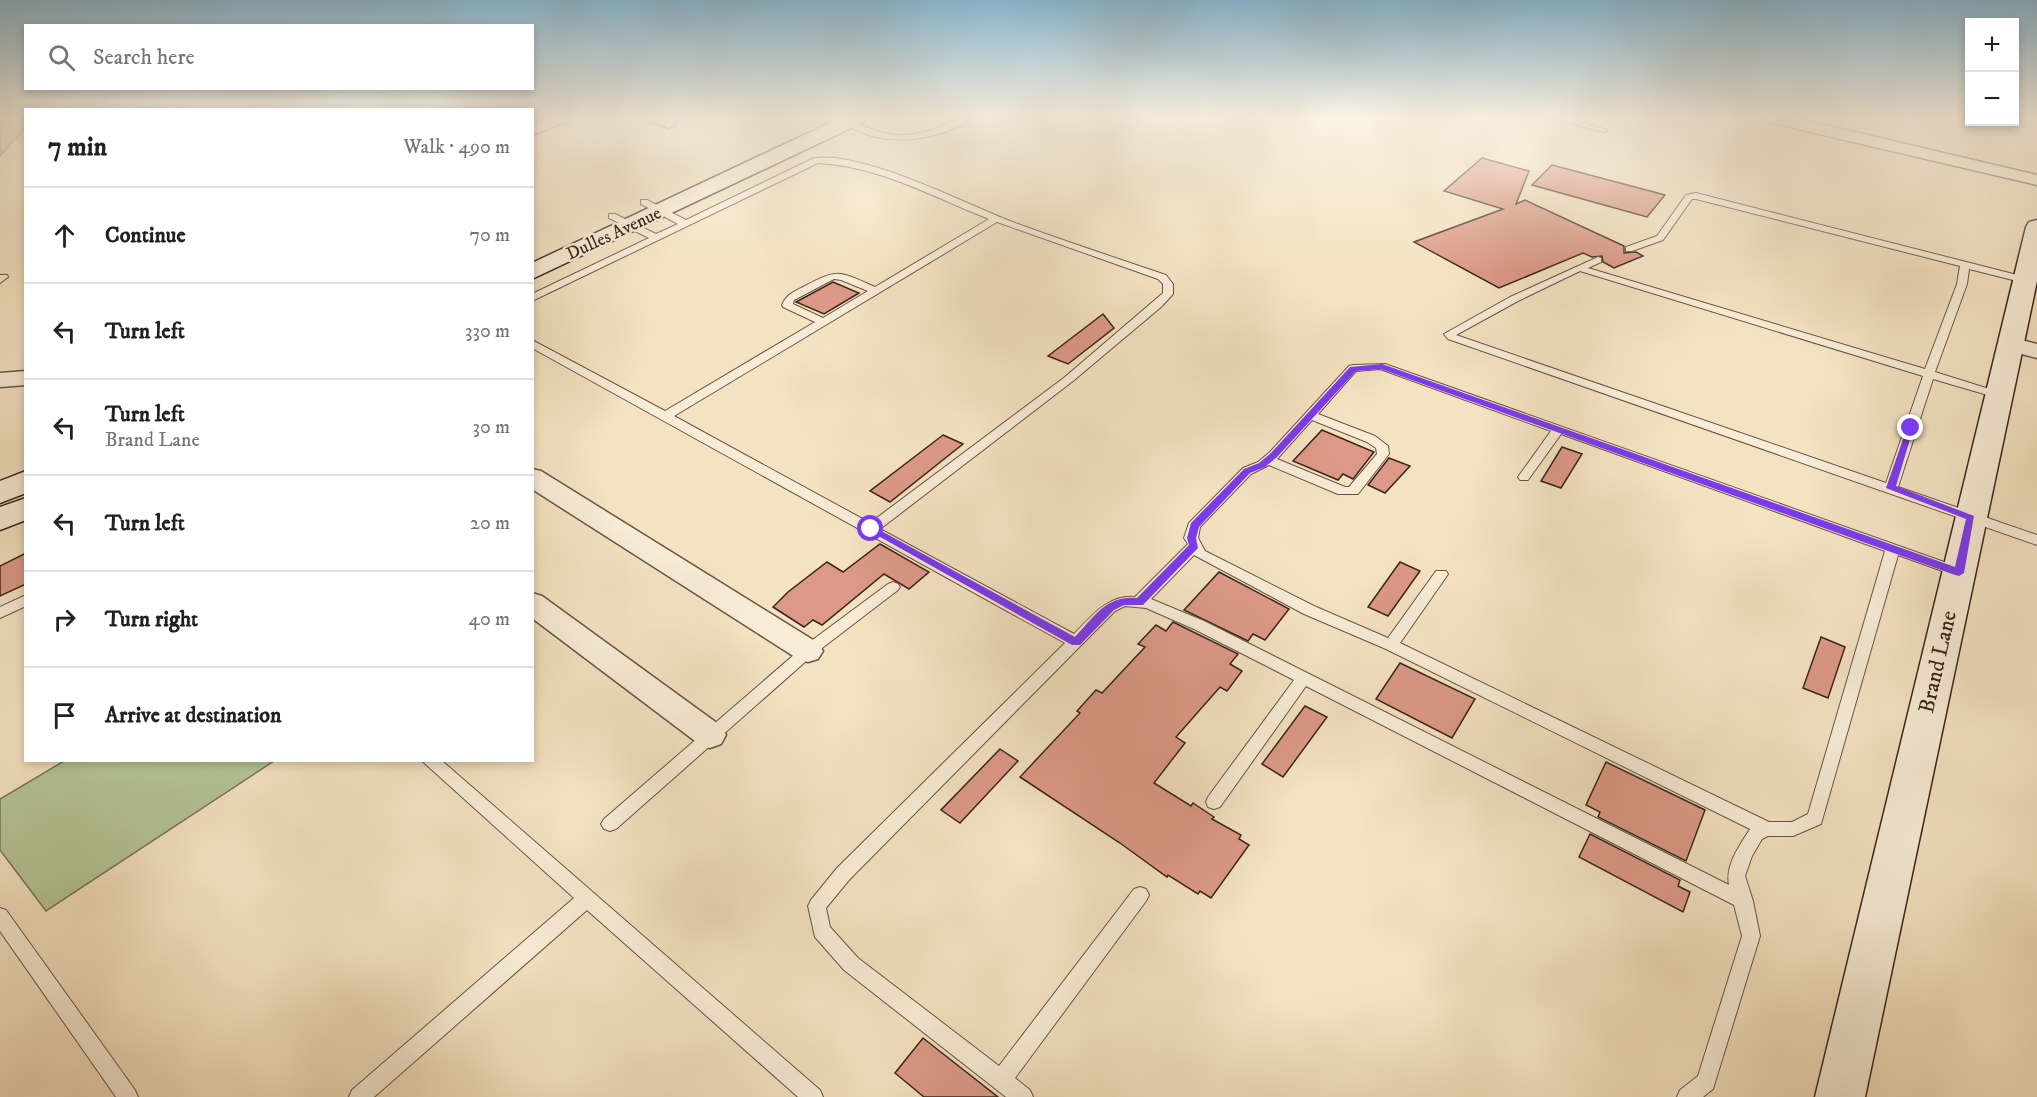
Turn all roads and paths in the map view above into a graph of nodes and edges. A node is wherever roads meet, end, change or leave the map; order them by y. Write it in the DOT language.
graph roads {
  1 [pos="724,169"];
  2 [pos="740,169"];
  3 [pos="798,169"];
  4 [pos="870,169"];
  5 [pos="1991,169"];
  6 [pos="2037,180"];
  7 [pos="653,206"];
  8 [pos="996,219"];
  9 [pos="621,221"];
  10 [pos="687,224"];
  11 [pos="2037,227"];
  12 [pos="657,238"];
  13 [pos="1629,249"];
  14 [pos="534,250"];
  15 [pos="1598,260"];
  16 [pos="1965,265"];
  17 [pos="1579,268"];
  18 [pos="534,271"];
  19 [pos="2025,280"];
  20 [pos="876,291"];
  21 [pos="534,297"];
  22 [pos="823,322"];
  23 [pos="534,344"];
  24 [pos="2024,347"];
  25 [pos="1929,374"];
  26 [pos="24,378"];
  27 [pos="0,380"];
  28 [pos="1998,395"];
  29 [pos="1309,415"];
  30 [pos="665,416"];
  31 [pos="1558,430"];
  32 [pos="1268,460"];
  33 [pos="1524,477"];
  34 [pos="24,482"];
  35 [pos="537,485"];
  36 [pos="1891,488"];
  37 [pos="0,493"];
  38 [pos="24,509"];
  39 [pos="1971,518"];
  40 [pos="0,519"];
  41 [pos="871,529"];
  42 [pos="2037,540"];
  43 [pos="1194,546"];
  44 [pos="1893,548"];
  45 [pos="1959,573"];
  46 [pos="1441,574"];
  47 [pos="893,587"];
  48 [pos="24,601"];
  49 [pos="1139,602"];
  50 [pos="534,604"];
  51 [pos="0,614"];
  52 [pos="1076,642"];
  53 [pos="1391,645"];
  54 [pos="808,651"];
  55 [pos="1304,678"];
  56 [pos="710,735"];
  57 [pos="431,762"];
  58 [pos="1214,802"];
  59 [pos="610,824"];
  60 [pos="1767,829"];
  61 [pos="1140,895"];
  62 [pos="586,899"];
  63 [pos="1744,901"];
  64 [pos="0,916"];
  65 [pos="1001,1080"];
  66 [pos="128,1097"];
  67 [pos="359,1097"];
  68 [pos="813,1097"];
  69 [pos="1023,1097"];
  70 [pos="1687,1097"];
  71 [pos="1840,1097"];
  1 -- 7 [label="street, Dulles Avenue"];
  2 -- 7 [label="street, Dulles Avenue"];
  3 -- 10 [label="lane"];
  4 -- 8 [label="lane"];
  5 -- 6 [label="street"];
  7 -- 9 [label="street, Dulles Avenue"];
  7 -- 10 [label="lane"];
  8 -- 20 [label="lane"];
  8 -- 41 [label="lane"];
  9 -- 12 [label="lane"];
  9 -- 14 [label="street, Dulles Avenue"];
  9 -- 18 [label="street, Dulles Avenue"];
  10 -- 12 [label="lane"];
  11 -- 19 [label="street, Brand Lane"];
  12 -- 21 [label="lane"];
  13 -- 16 [label="lane"];
  15 -- 17 [label="lane"];
  16 -- 19 [label="lane"];
  16 -- 25 [label="lane"];
  17 -- 25 [label="lane"];
  17 -- 36 [label="lane"];
  19 -- 24 [label="street, Brand Lane"];
  20 -- 22 [label="lane"];
  20 -- 22 [label="lane"];
  22 -- 30 [label="lane"];
  23 -- 30 [label="lane"];
  24 -- 28 [label="street, Brand Lane"];
  25 -- 28 [label="lane"];
  25 -- 36 [label="lane"];
  26 -- 27 [label="street"];
  28 -- 39 [label="street, Brand Lane"];
  29 -- 31 [label="lane"];
  29 -- 32 [label="lane"];
  29 -- 32 [label="lane"];
  30 -- 41 [label="lane"];
  31 -- 33 [label="lane"];
  31 -- 44 [label="lane"];
  32 -- 43 [label="lane"];
  34 -- 37 [label="street"];
  35 -- 54 [label="street"];
  36 -- 39 [label="lane"];
  38 -- 40 [label="street"];
  39 -- 42 [label="lane"];
  39 -- 45 [label="street, Brand Lane"];
  41 -- 52 [label="lane"];
  43 -- 49 [label="lane"];
  43 -- 53 [label="lane"];
  44 -- 45 [label="lane"];
  44 -- 60 [label="lane"];
  45 -- 71 [label="street, Brand Lane"];
  46 -- 53 [label="lane"];
  47 -- 54 [label="lane"];
  48 -- 51 [label="lane"];
  49 -- 52 [label="lane"];
  49 -- 55 [label="lane"];
  50 -- 56 [label="street"];
  52 -- 65 [label="lane"];
  53 -- 60 [label="lane"];
  54 -- 56 [label="lane"];
  55 -- 58 [label="lane"];
  55 -- 63 [label="lane"];
  56 -- 59 [label="lane"];
  57 -- 62 [label="lane"];
  60 -- 63 [label="lane"];
  61 -- 65 [label="lane"];
  62 -- 67 [label="lane"];
  62 -- 68 [label="lane"];
  63 -- 70 [label="lane"];
  64 -- 66 [label="lane"];
  65 -- 69 [label="lane"];
}
